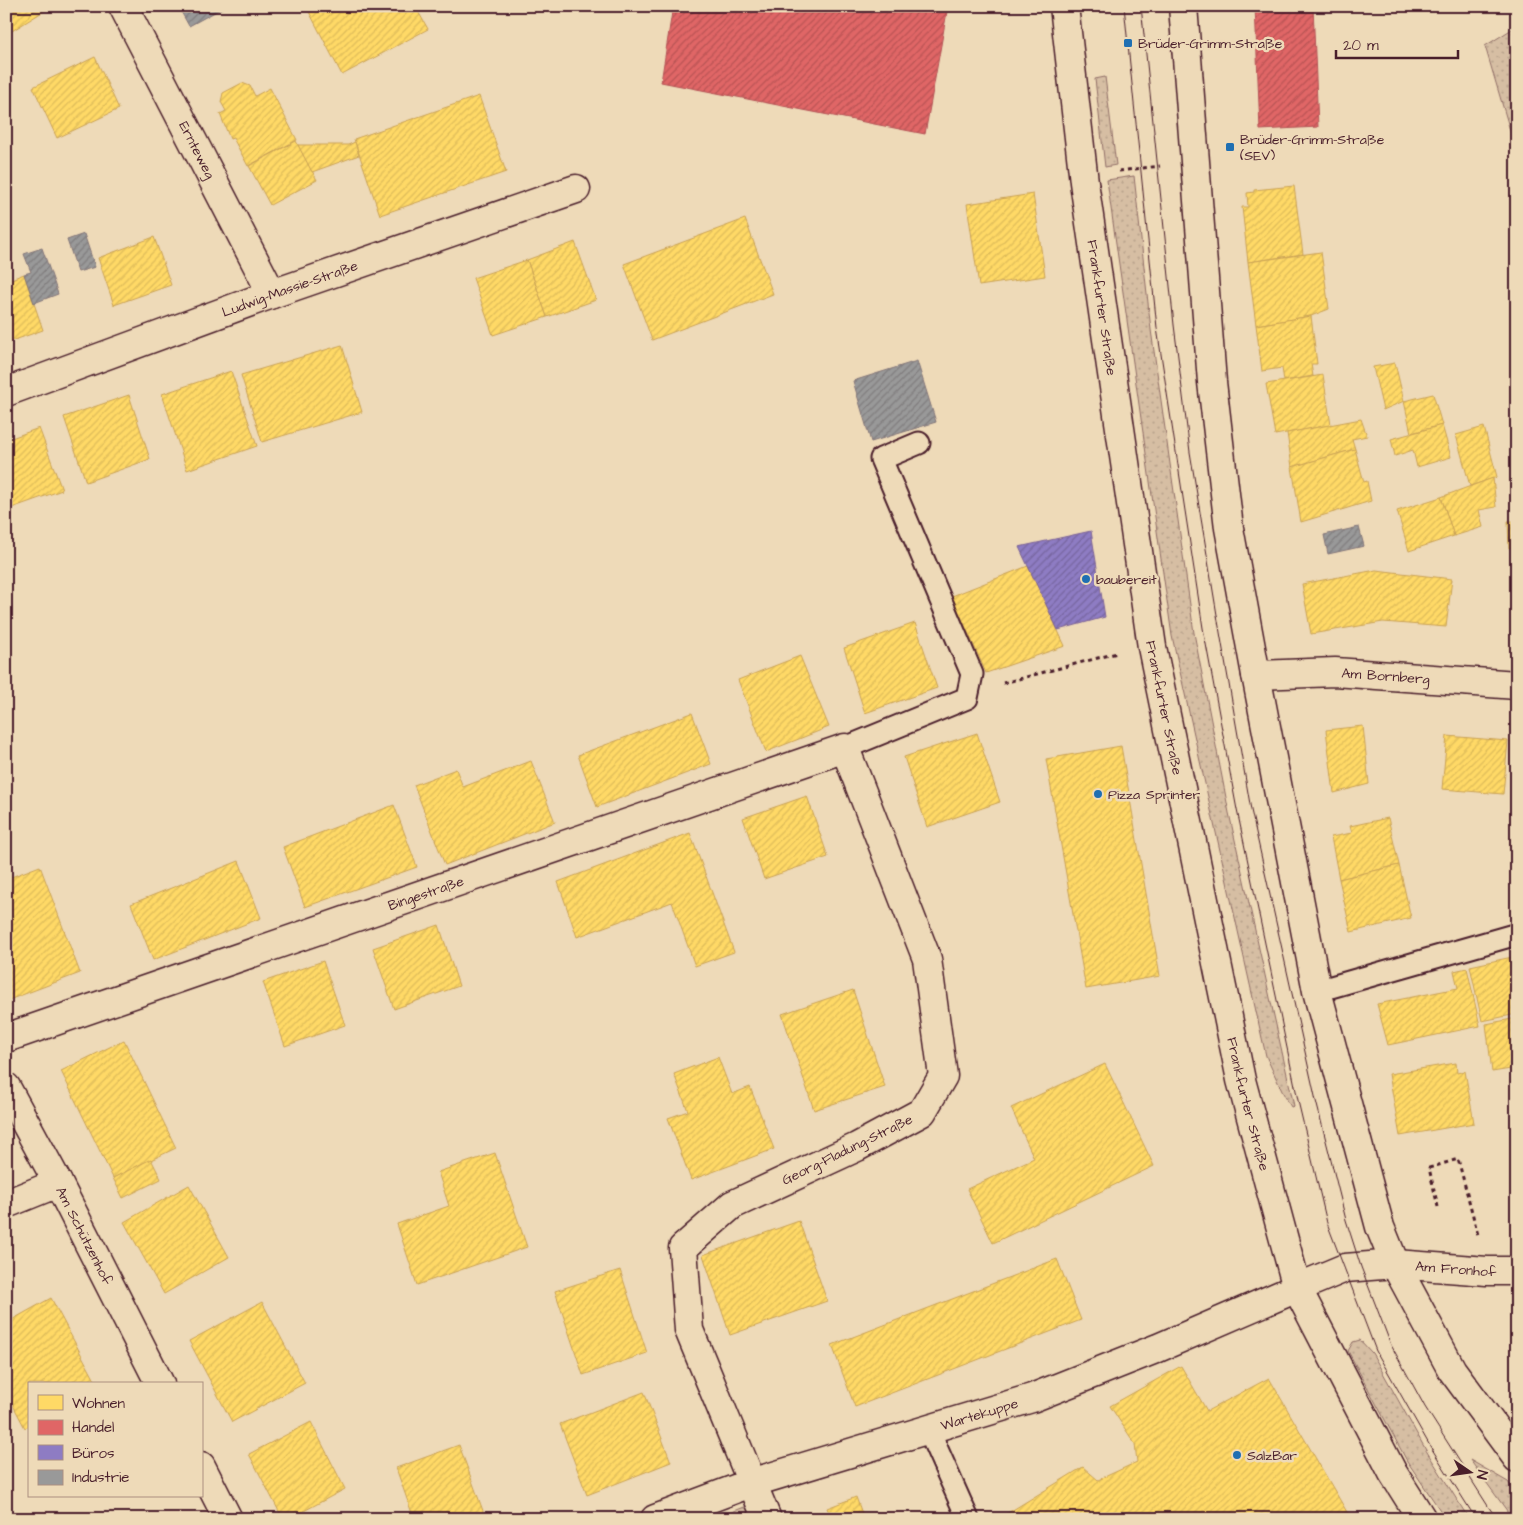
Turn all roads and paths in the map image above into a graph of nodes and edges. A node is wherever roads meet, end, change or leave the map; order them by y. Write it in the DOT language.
graph roads {
  1 [pos="123,6"];
  2 [pos="1064,6"];
  3 [pos="1182,6"];
  4 [pos="1195,163"];
  5 [pos="1083,174"];
  6 [pos="576,189"];
  7 [pos="272,294"];
  8 [pos="6,392"];
  9 [pos="919,443"];
  10 [pos="1106,654"];
  11 [pos="1256,675"];
  12 [pos="1002,683"];
  13 [pos="1517,685"];
  14 [pos="845,748"];
  15 [pos="1517,934"];
  16 [pos="1317,991"];
  17 [pos="6,1038"];
  18 [pos="6,1087"];
  19 [pos="58,1183"];
  20 [pos="6,1204"];
  21 [pos="1438,1207"];
  22 [pos="1471,1212"];
  23 [pos="1395,1264"];
  24 [pos="1517,1271"];
  25 [pos="1297,1288"];
  26 [pos="159,1382"];
  27 [pos="928,1429"];
  28 [pos="1517,1458"];
  29 [pos="202,1468"];
  30 [pos="751,1483"];
  31 [pos="228,1519"];
  32 [pos="655,1519"];
  33 [pos="766,1519"];
  34 [pos="968,1519"];
  35 [pos="1422,1519"];
  1 -- 7 [label="street, Ernteweg"];
  2 -- 5 [label="street, Frankfurter Straße"];
  3 -- 4 [label="street"];
  4 -- 5 [label="path"];
  4 -- 11 [label="street"];
  5 -- 25 [label="street, Frankfurter Straße"];
  6 -- 7 [label="street, Ludwig-Massie-Straße"];
  7 -- 8 [label="street, Ludwig-Massie-Straße"];
  9 -- 14 [label="lane"];
  10 -- 12 [label="path"];
  11 -- 13 [label="street, Am Bornberg"];
  11 -- 16 [label="street"];
  14 -- 17 [label="street, Bingestraße"];
  14 -- 30 [label="street, Georg-Fladung-Straße"];
  15 -- 16 [label="lane"];
  16 -- 23 [label="street"];
  18 -- 19 [label="street, Am Schützenhof"];
  19 -- 20 [label="street"];
  19 -- 26 [label="street, Am Schützenhof"];
  21 -- 22 [label="path"];
  23 -- 24 [label="street, Am Fronhof"];
  23 -- 25 [label="street, Am Fronhof"];
  23 -- 28 [label="street"];
  25 -- 27 [label="street, Wartekuppe"];
  25 -- 35 [label="street, Frankfurter Straße"];
  27 -- 30 [label="street, Wartekuppe"];
  27 -- 34 [label="lane"];
  29 -- 31 [label="street"];
  30 -- 32 [label="street, Wartekuppe"];
  30 -- 33 [label="street"];
}
